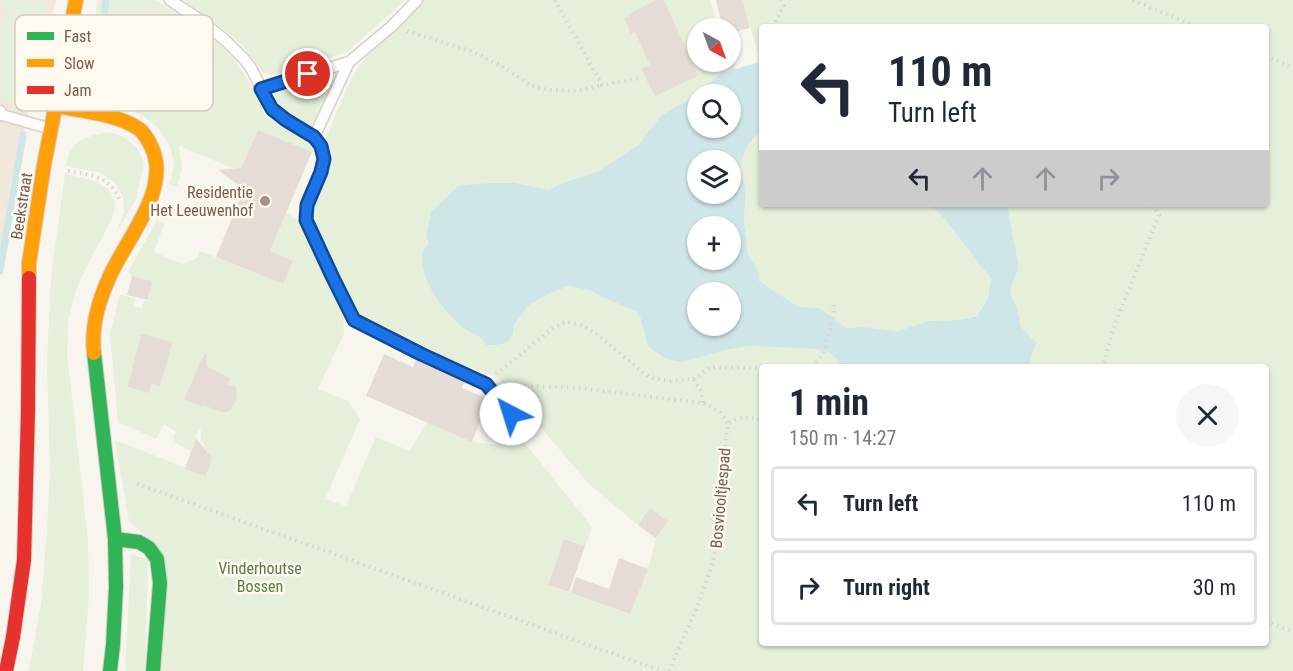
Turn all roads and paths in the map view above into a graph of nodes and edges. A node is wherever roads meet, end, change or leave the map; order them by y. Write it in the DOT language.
graph roads {
  1 [pos="76,0"];
  2 [pos="170,0"];
  3 [pos="417,0"];
  4 [pos="555,0"];
  5 [pos="781,0"];
  6 [pos="1133,0"];
  7 [pos="73,15"];
  8 [pos="192,15"];
  9 [pos="774,24"];
  10 [pos="1190,24"];
  11 [pos="392,26"];
  12 [pos="213,30"];
  13 [pos="1269,57"];
  14 [pos="349,62"];
  15 [pos="1293,67"];
  16 [pos="640,78"];
  17 [pos="602,85"];
  18 [pos="261,89"];
  19 [pos="55,111"];
  20 [pos="78,111"];
  21 [pos="1,116"];
  22 [pos="51,129"];
  23 [pos="314,137"];
  24 [pos="1154,207"];
  25 [pos="834,301"];
  26 [pos="816,364"];
  27 [pos="1103,364"];
  28 [pos="759,368"];
  29 [pos="693,379"];
  30 [pos="486,384"];
  31 [pos="703,403"];
  32 [pos="759,419"];
  33 [pos="728,424"];
  34 [pos="523,428"];
  35 [pos="108,474"];
  36 [pos="115,538"];
  37 [pos="1269,622"];
  38 [pos="1293,632"];
  39 [pos="6,671"];
  40 [pos="110,671"];
  41 [pos="153,671"];
  42 [pos="662,671"];
  43 [pos="669,671"];
  1 -- 7 [label="main road, Beekstraat"];
  2 -- 8 [label="lane"];
  3 -- 11 [label="lane"];
  4 -- 17 [label="path"];
  5 -- 9 [label="path"];
  6 -- 10 [label="path"];
  11 -- 14 [label="lane"];
  11 -- 17 [label="path"];
  12 -- 18 [label="lane"];
  13 -- 15 [label="path"];
  14 -- 18 [label="lane"];
  14 -- 23 [label="lane"];
  16 -- 17 [label="path"];
  18 -- 23 [label="lane"];
  19 -- 22 [label="main road, Beekstraat"];
  20 -- 35 [label="main road"];
  21 -- 22 [label="lane"];
  22 -- 39 [label="main road, Beekstraat"];
  23 -- 30 [label="lane"];
  24 -- 27 [label="path"];
  25 -- 26 [label="path"];
  28 -- 29 [label="path"];
  29 -- 30 [label="path"];
  29 -- 31 [label="path"];
  30 -- 31 [label="path"];
  30 -- 34 [label="lane"];
  31 -- 33 [label="path"];
  32 -- 33 [label="path, Bosviooltjespad"];
  33 -- 43 [label="path, Bosviooltjespad"];
  35 -- 36 [label="main road"];
  35 -- 42 [label="path"];
  36 -- 40 [label="main road"];
  36 -- 41 [label="main road"];
  37 -- 38 [label="path"];
}
